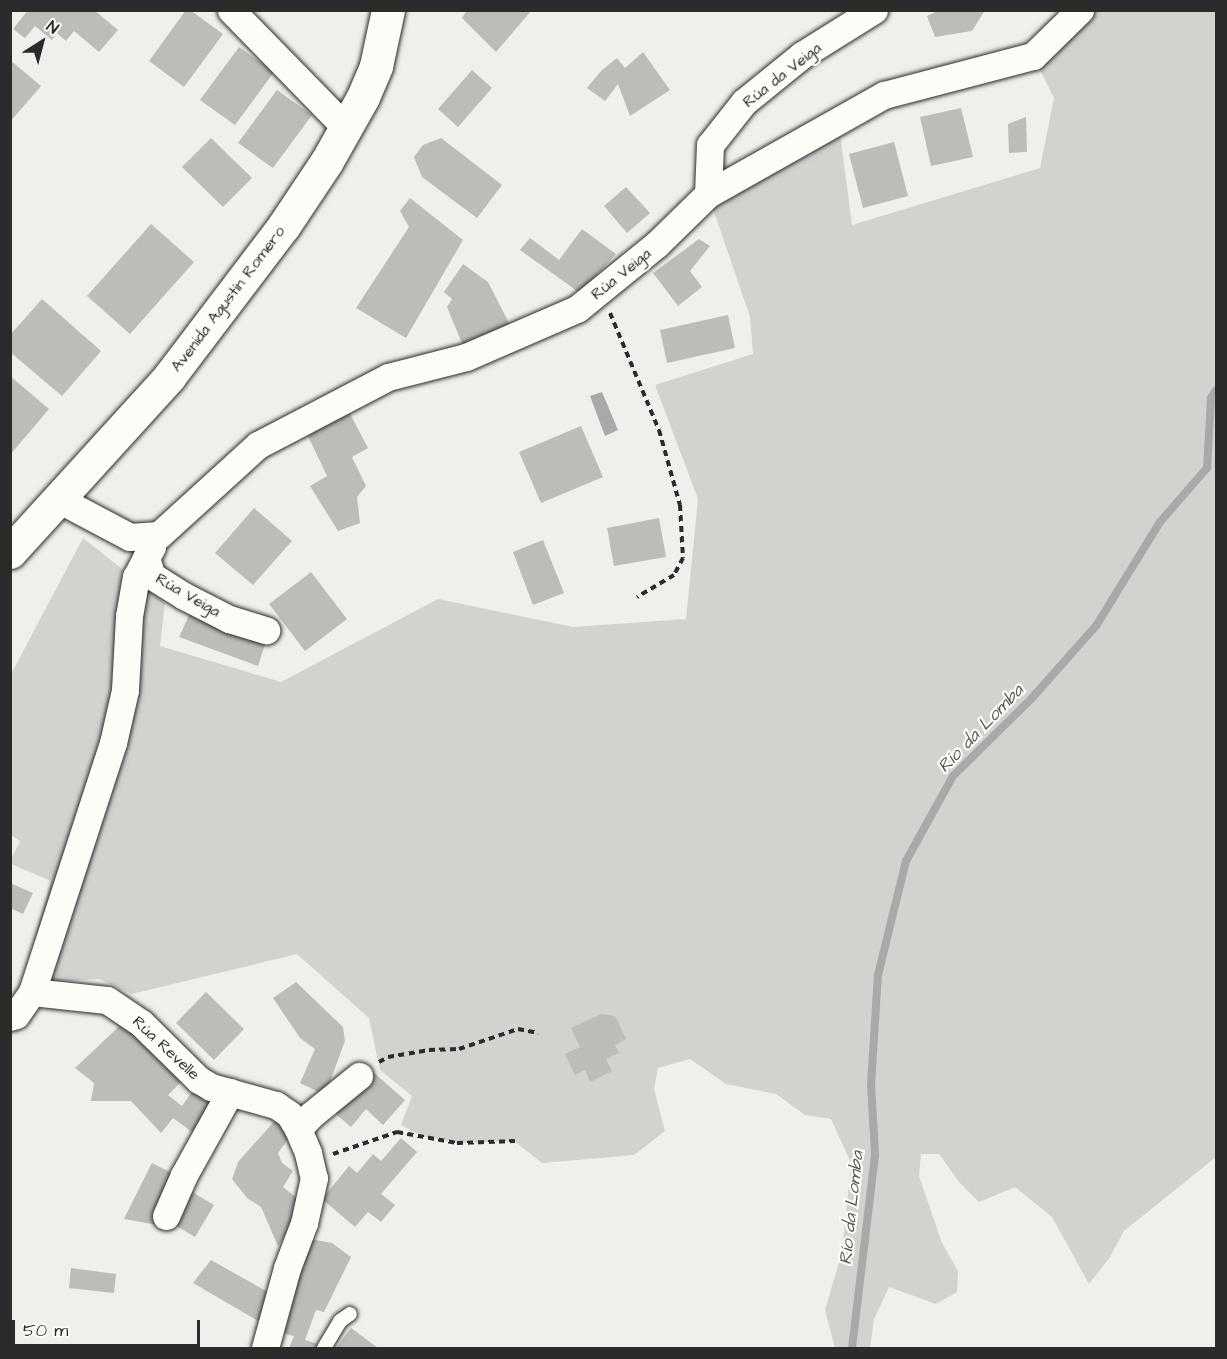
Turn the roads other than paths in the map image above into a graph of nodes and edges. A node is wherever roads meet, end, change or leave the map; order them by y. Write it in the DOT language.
graph roads {
  1 [pos="231,10"];
  2 [pos="388,10"];
  3 [pos="874,10"];
  4 [pos="1080,10"];
  5 [pos="854,18"];
  6 [pos="347,129"];
  7 [pos="708,194"];
  8 [pos="60,500"];
  9 [pos="159,535"];
  10 [pos="10,552"];
  11 [pos="146,558"];
  12 [pos="266,630"];
  13 [pos="32,992"];
  14 [pos="10,1017"];
  15 [pos="359,1076"];
  16 [pos="230,1092"];
  17 [pos="298,1129"];
  18 [pos="166,1216"];
  19 [pos="350,1314"];
  20 [pos="265,1348"];
  21 [pos="324,1348"];
  1 -- 6 [label="street"];
  2 -- 6 [label="street, Avenida Agustín Romero"];
  3 -- 5 [label="street, Rúa da Veiga"];
  4 -- 7 [label="street, Rúa Veiga"];
  5 -- 7 [label="street, Rúa da Veiga"];
  6 -- 8 [label="street, Avenida Agustín Romero"];
  7 -- 9 [label="street, Rúa Veiga"];
  8 -- 9 [label="street"];
  8 -- 10 [label="street, Avenida Agustín Romero"];
  9 -- 11 [label="street, Rúa Veiga"];
  11 -- 12 [label="street, Rúa Veiga"];
  11 -- 13 [label="street"];
  13 -- 14 [label="street"];
  13 -- 16 [label="street, Rúa Revelle"];
  15 -- 17 [label="street"];
  16 -- 17 [label="street, Rúa Revelle"];
  16 -- 18 [label="street"];
  17 -- 20 [label="street, Rúa Revelle"];
  19 -- 21 [label="lane"];
}
